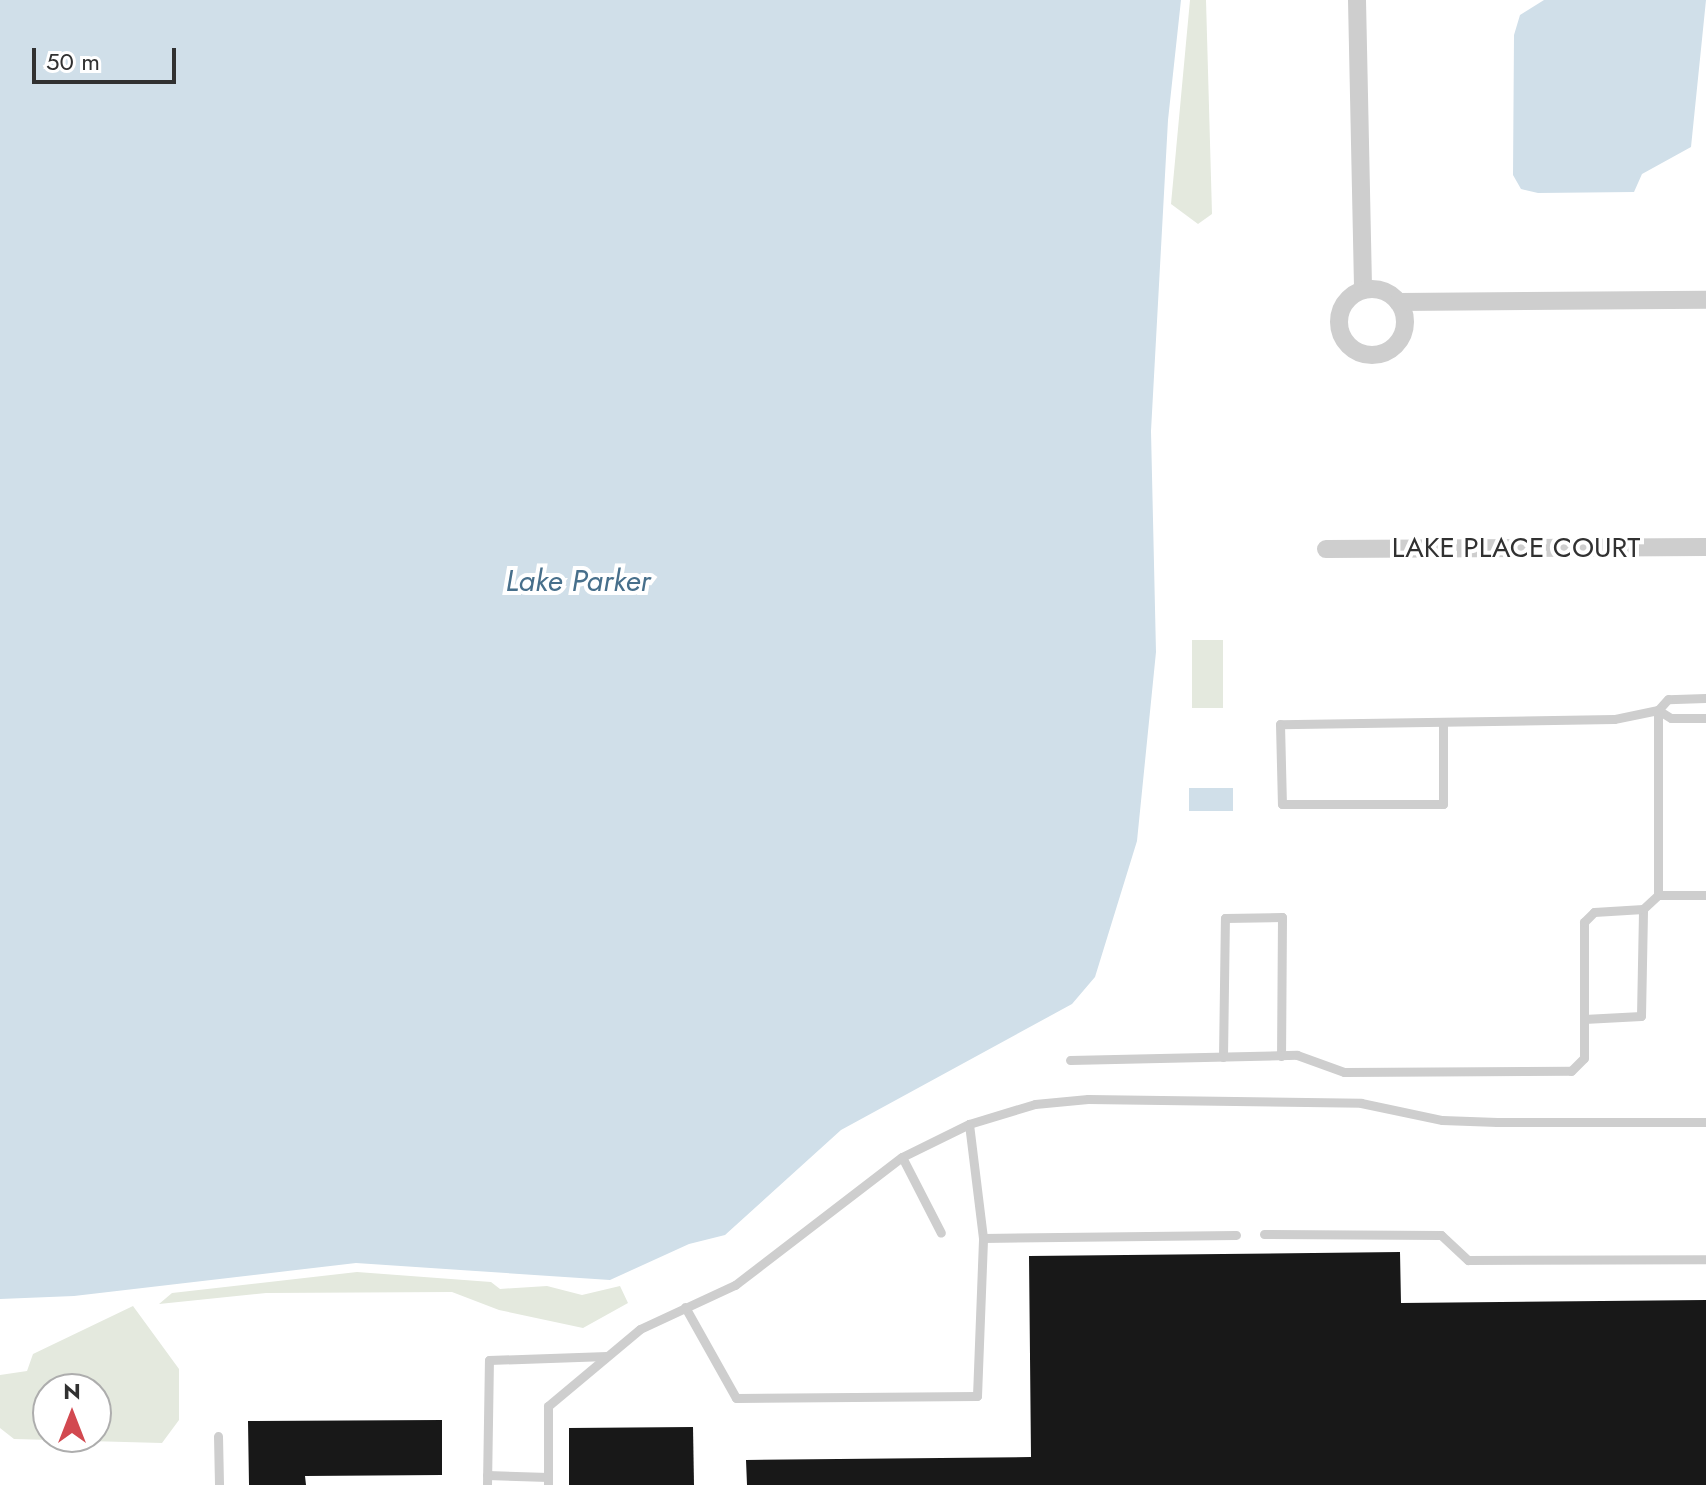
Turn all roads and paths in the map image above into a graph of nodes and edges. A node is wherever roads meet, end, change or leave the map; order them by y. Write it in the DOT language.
graph roads {
  1 [pos="1357,0"];
  2 [pos="1363,290"];
  3 [pos="1704,298"];
  4 [pos="1398,302"];
  5 [pos="1706,547"];
  6 [pos="1326,549"];
  7 [pos="1706,698"];
  8 [pos="1658,710"];
  9 [pos="1706,718"];
  10 [pos="1443,722"];
  11 [pos="1658,895"];
  12 [pos="1706,895"];
  13 [pos="1643,909"];
  14 [pos="1584,1019"];
  15 [pos="1281,1056"];
  16 [pos="1223,1057"];
  17 [pos="1070,1060"];
  18 [pos="1706,1122"];
  19 [pos="969,1124"];
  20 [pos="902,1157"];
  21 [pos="941,1233"];
  22 [pos="1264,1234"];
  23 [pos="1236,1235"];
  24 [pos="983,1238"];
  25 [pos="1706,1259"];
  26 [pos="685,1307"];
  27 [pos="607,1356"];
  28 [pos="218,1436"];
  29 [pos="487,1480"];
  30 [pos="548,1481"];
  31 [pos="219,1485"];
  1 -- 2 [label="street"];
  2 -- 4 [label="street"];
  2 -- 4 [label="street"];
  3 -- 4 [label="street"];
  5 -- 6 [label="street, LAKE PLACE COURT"];
  7 -- 8 [label="lane"];
  8 -- 9 [label="lane"];
  8 -- 10 [label="lane"];
  8 -- 11 [label="lane"];
  10 -- 10 [label="lane"];
  11 -- 12 [label="lane"];
  11 -- 13 [label="lane"];
  13 -- 14 [label="lane"];
  13 -- 14 [label="lane"];
  14 -- 15 [label="lane"];
  15 -- 16 [label="lane"];
  15 -- 16 [label="lane"];
  16 -- 17 [label="lane"];
  18 -- 19 [label="lane"];
  19 -- 20 [label="lane"];
  19 -- 24 [label="lane"];
  20 -- 21 [label="lane"];
  20 -- 26 [label="lane"];
  22 -- 25 [label="lane"];
  23 -- 24 [label="lane"];
  24 -- 26 [label="lane"];
  26 -- 27 [label="lane"];
  27 -- 29 [label="lane"];
  27 -- 30 [label="lane"];
  28 -- 31 [label="lane"];
  29 -- 30 [label="lane"];
}
